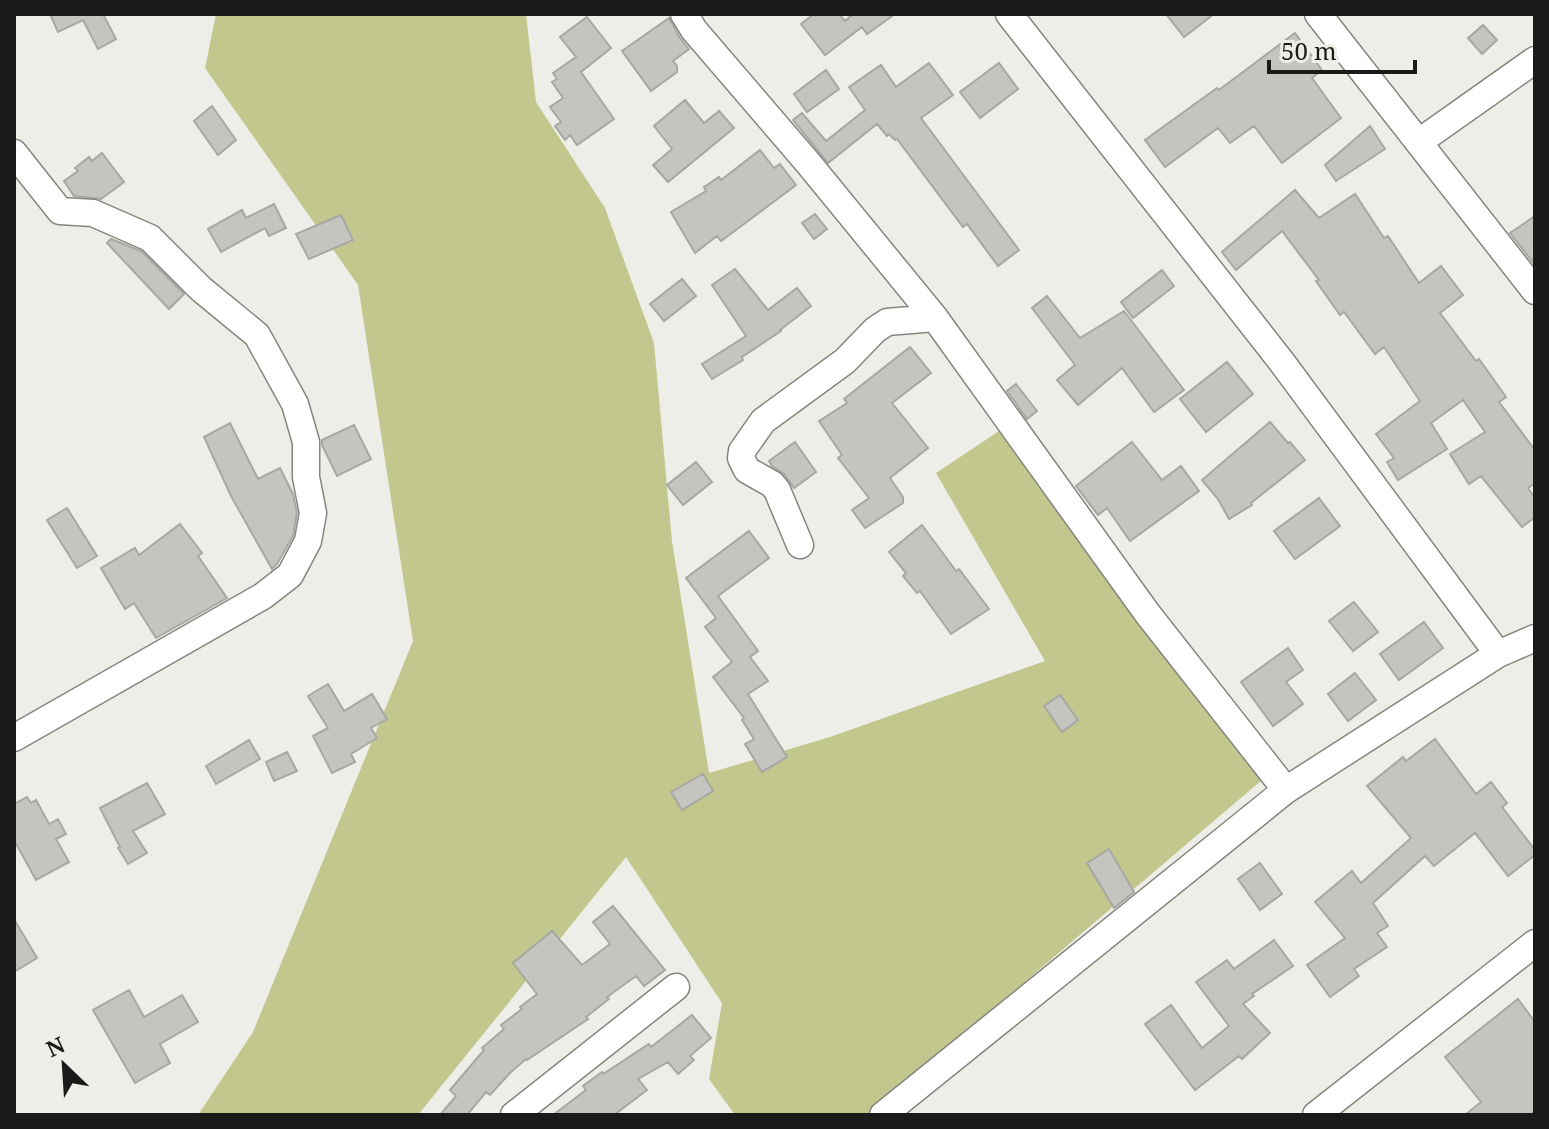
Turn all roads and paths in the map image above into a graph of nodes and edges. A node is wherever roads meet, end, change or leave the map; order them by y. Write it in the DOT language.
graph roads {
  1 [pos="684,14"];
  2 [pos="1009,14"];
  3 [pos="1318,14"];
  4 [pos="1535,60"];
  5 [pos="1419,142"];
  6 [pos="14,153"];
  7 [pos="1535,291"];
  8 [pos="935,318"];
  9 [pos="800,545"];
  10 [pos="1535,638"];
  11 [pos="1498,654"];
  12 [pos="14,738"];
  13 [pos="1286,790"];
  14 [pos="1535,943"];
  15 [pos="676,987"];
  16 [pos="896,1111"];
  17 [pos="514,1115"];
  18 [pos="1316,1115"];
  1 -- 8 [label="street"];
  2 -- 11 [label="street"];
  3 -- 5 [label="street"];
  4 -- 5 [label="street"];
  5 -- 7 [label="street"];
  6 -- 12 [label="street"];
  8 -- 9 [label="street"];
  8 -- 13 [label="street"];
  10 -- 11 [label="street"];
  11 -- 13 [label="street"];
  13 -- 16 [label="street"];
  14 -- 18 [label="street"];
  15 -- 17 [label="street"];
}
